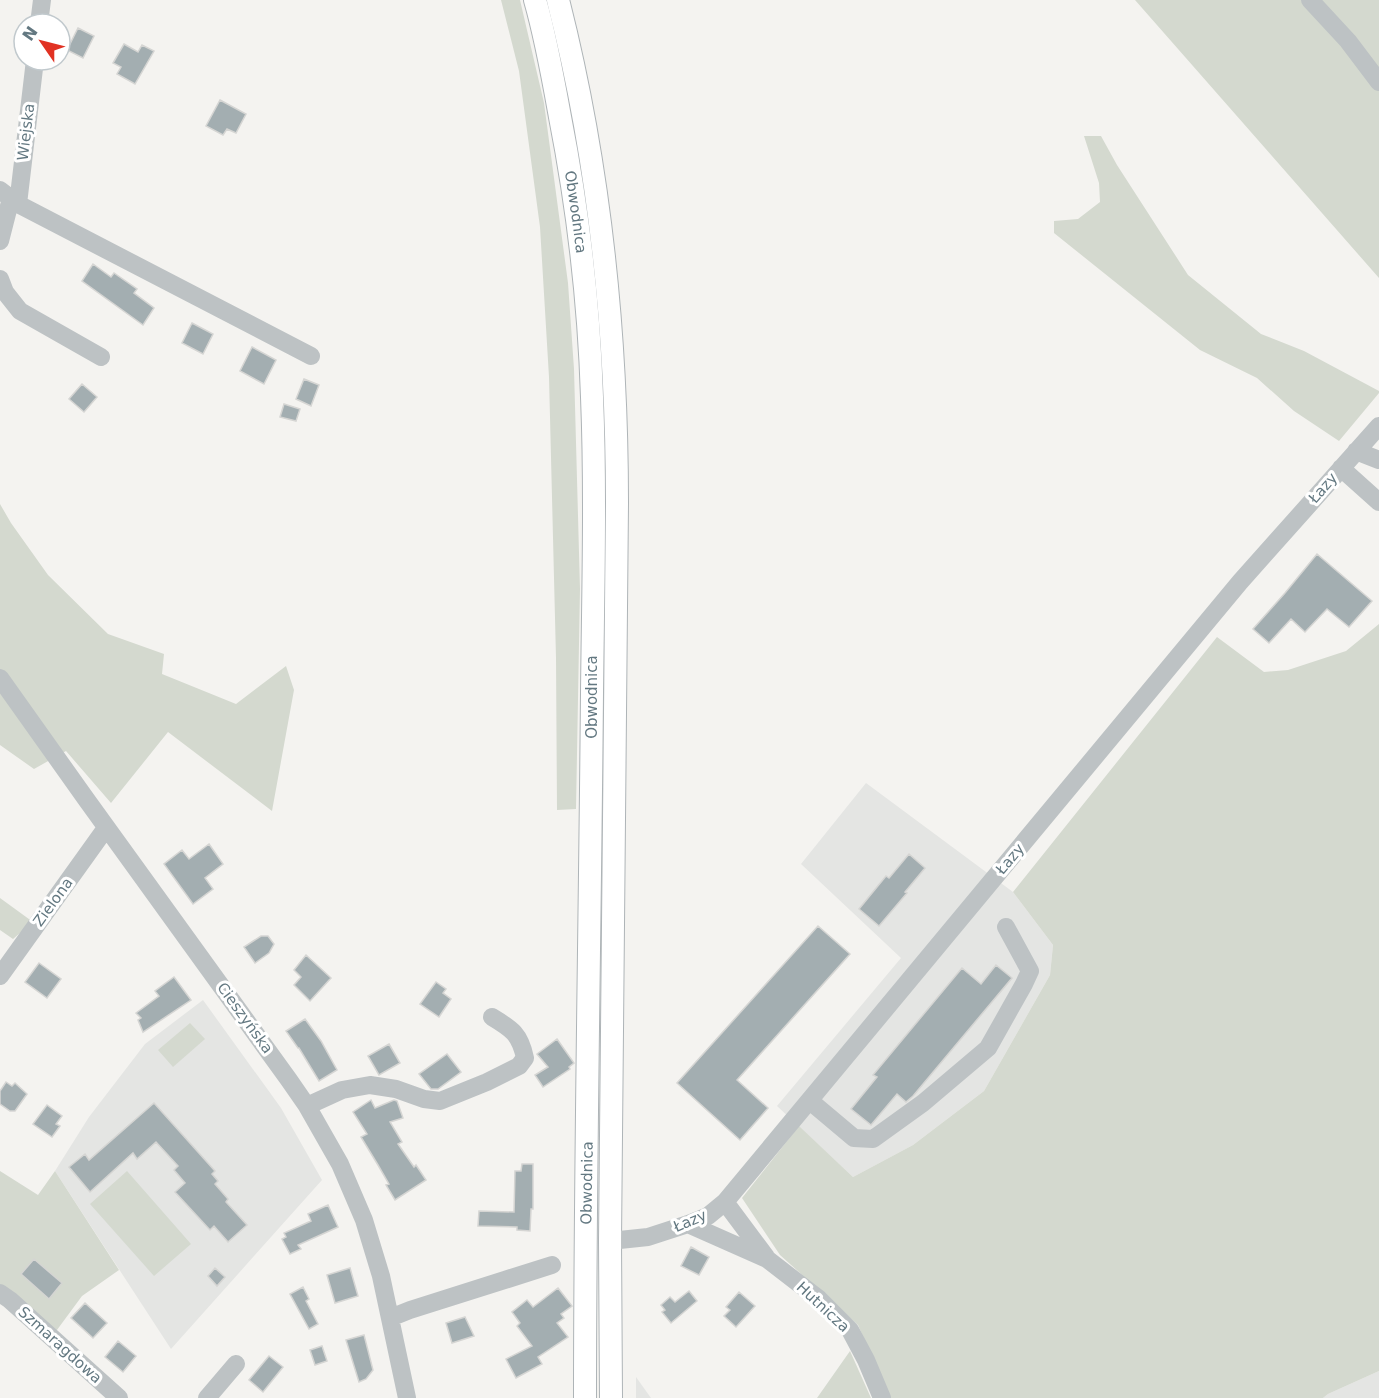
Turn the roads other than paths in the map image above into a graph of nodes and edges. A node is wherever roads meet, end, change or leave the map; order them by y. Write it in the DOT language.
graph roads {
  1 [pos="535,0"];
  2 [pos="558,0"];
  3 [pos="1310,0"];
  4 [pos="33,72"];
  5 [pos="1379,82"];
  6 [pos="9,197"];
  7 [pos="0,241"];
  8 [pos="0,279"];
  9 [pos="311,356"];
  10 [pos="101,357"];
  11 [pos="1379,426"];
  12 [pos="1356,451"];
  13 [pos="1379,460"];
  14 [pos="1341,468"];
  15 [pos="1379,502"];
  16 [pos="0,678"];
  17 [pos="106,828"];
  18 [pos="1006,927"];
  19 [pos="0,976"];
  20 [pos="492,1017"];
  21 [pos="810,1101"];
  22 [pos="307,1106"];
  23 [pos="725,1202"];
  24 [pos="688,1224"];
  25 [pos="610,1241"];
  26 [pos="767,1259"];
  27 [pos="552,1265"];
  28 [pos="0,1293"];
  29 [pos="390,1318"];
  30 [pos="236,1364"];
  31 [pos="119,1398"];
  32 [pos="207,1398"];
  33 [pos="407,1398"];
  34 [pos="585,1398"];
  35 [pos="611,1398"];
  36 [pos="882,1398"];
  1 -- 34 [label="main road, Obwodnica"];
  2 -- 25 [label="main road, Obwodnica"];
  3 -- 5 [label="street"];
  4 -- 6 [label="street, Wiejska"];
  6 -- 7 [label="street, Wiejska"];
  6 -- 9 [label="street"];
  8 -- 10 [label="street"];
  11 -- 12 [label="street, Łazy"];
  12 -- 13 [label="street"];
  12 -- 14 [label="street, Łazy"];
  14 -- 15 [label="street"];
  14 -- 21 [label="street, Łazy"];
  16 -- 17 [label="street, Cieszyńska"];
  17 -- 19 [label="street, Zielona"];
  17 -- 22 [label="street, Cieszyńska"];
  18 -- 21 [label="street"];
  20 -- 22 [label="street"];
  21 -- 23 [label="street, Łazy"];
  22 -- 29 [label="street, Cieszyńska"];
  23 -- 24 [label="street, Łazy"];
  23 -- 26 [label="street"];
  24 -- 25 [label="street, Łazy"];
  24 -- 26 [label="street"];
  25 -- 35 [label="main road, Obwodnica"];
  26 -- 36 [label="street, Hutnicza"];
  27 -- 29 [label="street"];
  28 -- 31 [label="street, Szmaragdowa"];
  29 -- 33 [label="street, Cieszyńska"];
  30 -- 32 [label="street"];
}
